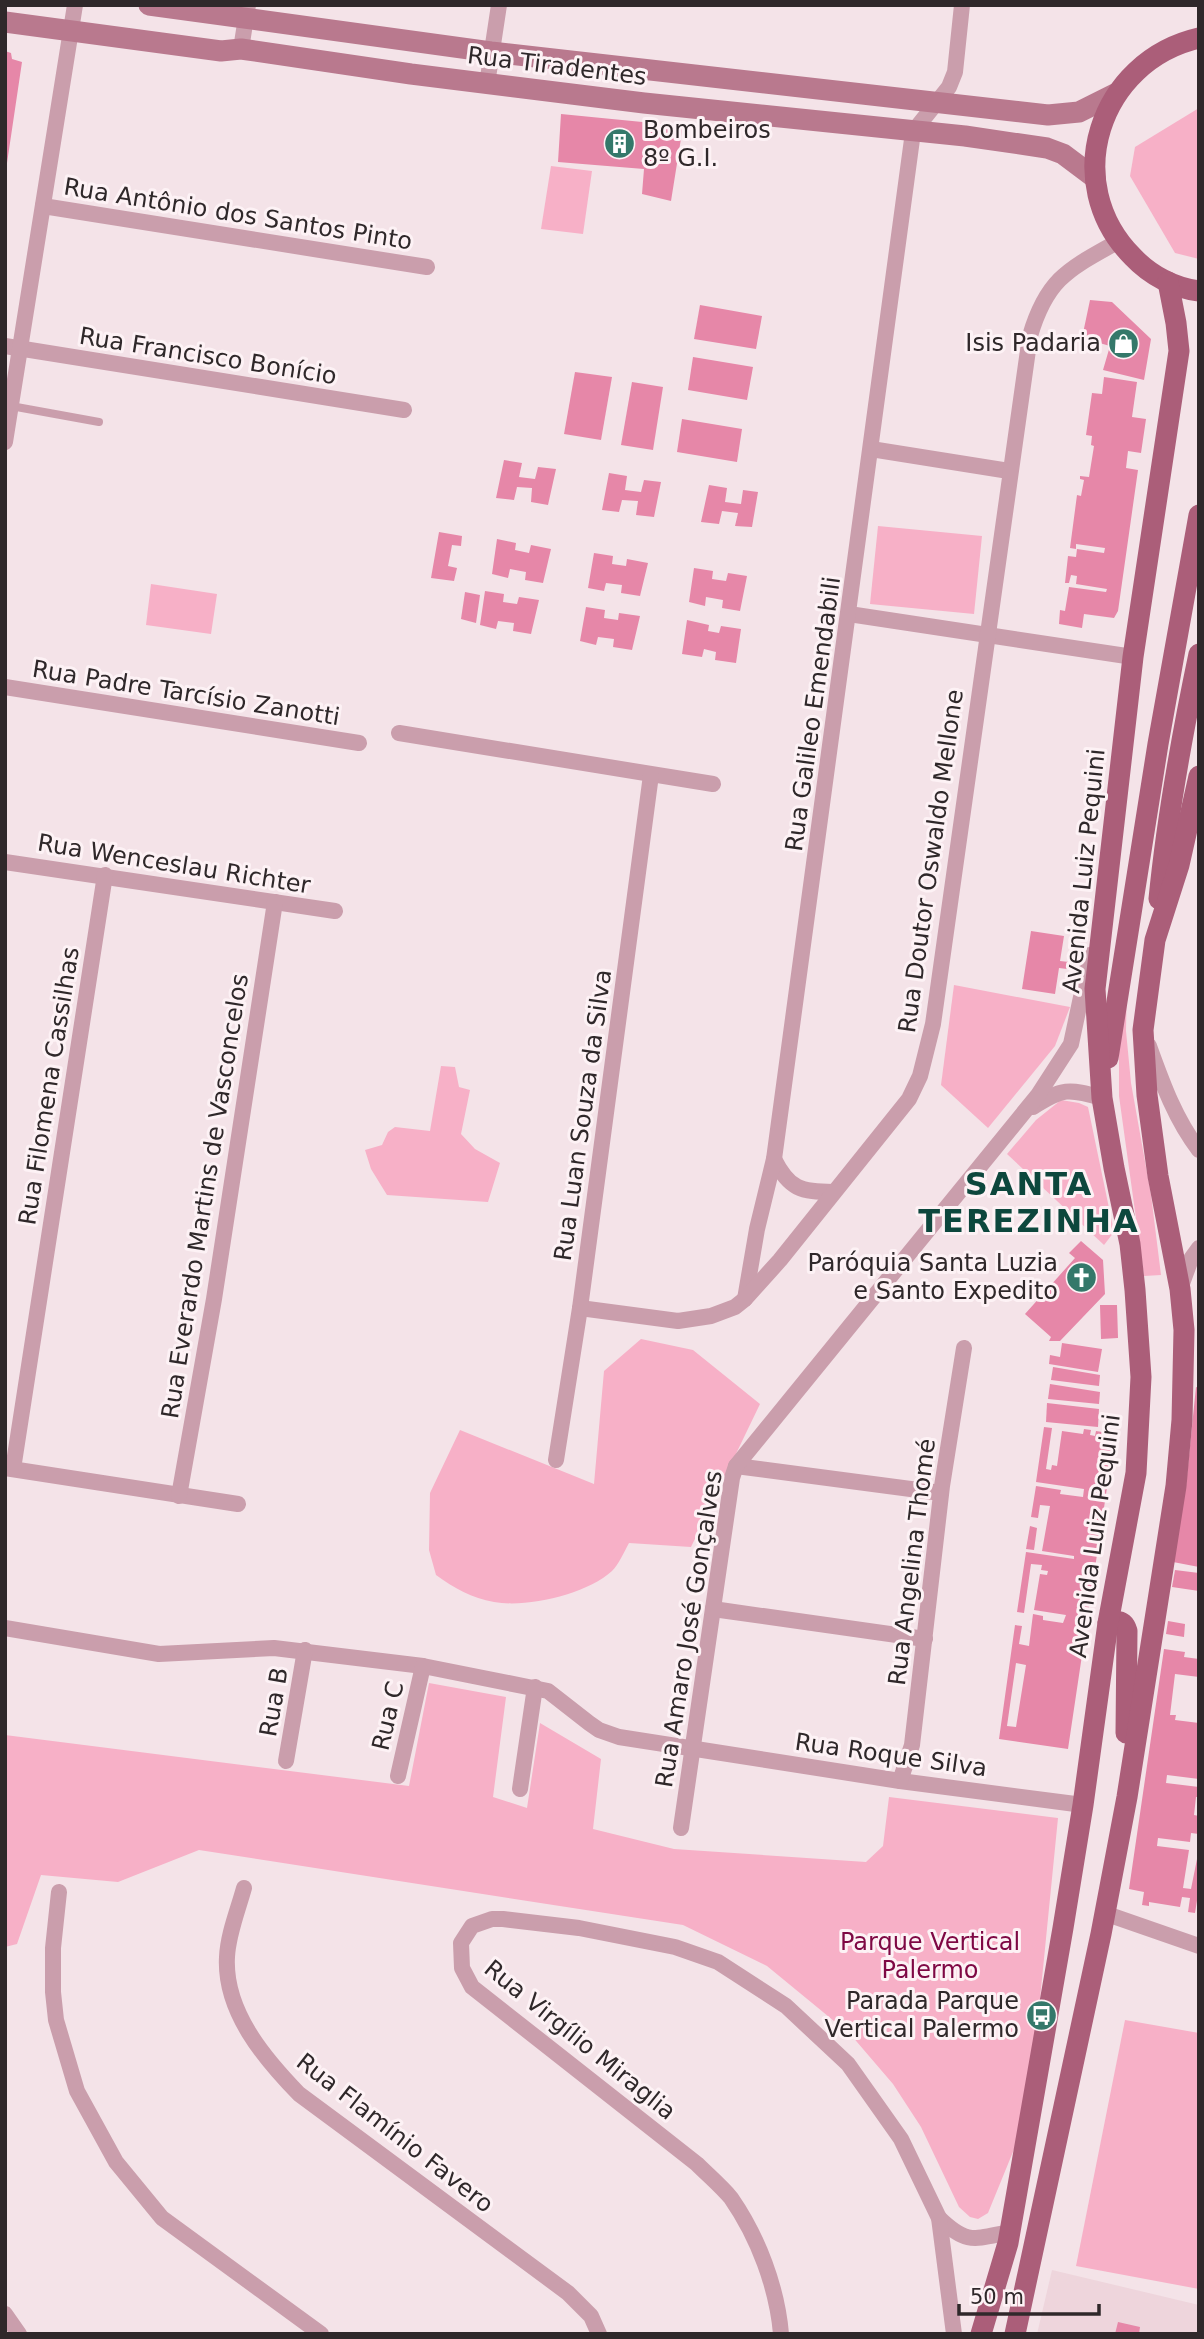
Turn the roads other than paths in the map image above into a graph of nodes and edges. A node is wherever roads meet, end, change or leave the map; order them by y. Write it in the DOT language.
graph roads {
  1 [pos="75,5"];
  2 [pos="149,5"];
  3 [pos="499,5"];
  4 [pos="962,5"];
  5 [pos="247,12"];
  6 [pos="5,22"];
  7 [pos="70,32"];
  8 [pos="1199,38"];
  9 [pos="241,49"];
  10 [pos="491,52"];
  11 [pos="650,68"];
  12 [pos="486,84"];
  13 [pos="1115,94"];
  14 [pos="644,103"];
  15 [pos="936,103"];
  16 [pos="913,132"];
  17 [pos="1095,178"];
  18 [pos="43,206"];
  19 [pos="1119,241"];
  20 [pos="427,267"];
  21 [pos="1168,282"];
  22 [pos="1199,291"];
  23 [pos="13,347"];
  24 [pos="11,406"];
  25 [pos="404,410"];
  26 [pos="99,422"];
  27 [pos="5,442"];
  28 [pos="871,449"];
  29 [pos="1009,471"];
  30 [pos="1199,515"];
  31 [pos="849,614"];
  32 [pos="986,633"];
  33 [pos="1199,654"];
  34 [pos="1133,657"];
  35 [pos="5,687"];
  36 [pos="399,733"];
  37 [pos="359,743"];
  38 [pos="651,775"];
  39 [pos="1199,776"];
  40 [pos="713,784"];
  41 [pos="5,862"];
  42 [pos="1109,867"];
  43 [pos="105,875"];
  44 [pos="275,902"];
  45 [pos="335,911"];
  46 [pos="1155,940"];
  47 [pos="1143,1030"];
  48 [pos="1102,1098"];
  49 [pos="1019,1116"];
  50 [pos="1198,1147"];
  51 [pos="774,1159"];
  52 [pos="833,1192"];
  53 [pos="1199,1248"];
  54 [pos="1180,1289"];
  55 [pos="745,1299"];
  56 [pos="580,1308"];
  57 [pos="964,1348"];
  58 [pos="556,1460"];
  59 [pos="737,1466"];
  60 [pos="9,1469"];
  61 [pos="941,1493"];
  62 [pos="179,1496"];
  63 [pos="238,1504"];
  64 [pos="713,1609"];
  65 [pos="1108,1623"];
  66 [pos="5,1628"];
  67 [pos="925,1639"];
  68 [pos="306,1650"];
  69 [pos="422,1666"];
  70 [pos="535,1687"];
  71 [pos="693,1749"];
  72 [pos="286,1761"];
  73 [pos="398,1776"];
  74 [pos="900,1781"];
  75 [pos="520,1788"];
  76 [pos="1128,1797"];
  77 [pos="1083,1805"];
  78 [pos="681,1828"];
  79 [pos="244,1888"];
  80 [pos="59,1892"];
  81 [pos="1104,1913"];
  82 [pos="1199,1946"];
  83 [pos="939,2218"];
  84 [pos="1009,2238"];
  85 [pos="1021,2309"];
  86 [pos="5,2314"];
  87 [pos="19,2334"];
  88 [pos="321,2334"];
  89 [pos="599,2334"];
  90 [pos="781,2334"];
  91 [pos="954,2334"];
  92 [pos="981,2334"];
  93 [pos="1015,2334"];
  1 -- 7 [label="street"];
  2 -- 5 [label="street, Rua Tiradentes"];
  3 -- 10 [label="street"];
  4 -- 15 [label="street"];
  5 -- 9 [label="street"];
  5 -- 10 [label="street, Rua Tiradentes"];
  6 -- 7 [label="street, Rua Tiradentes"];
  7 -- 9 [label="street, Rua Tiradentes"];
  7 -- 18 [label="street"];
  8 -- 13 [label="main road"];
  9 -- 12 [label="street, Rua Tiradentes"];
  10 -- 11 [label="street, Rua Tiradentes"];
  10 -- 12 [label="street"];
  11 -- 14 [label="street"];
  11 -- 15 [label="street, Rua Tiradentes"];
  12 -- 14 [label="street, Rua Tiradentes"];
  13 -- 15 [label="street, Rua Tiradentes"];
  13 -- 17 [label="main road"];
  14 -- 16 [label="street, Rua Tiradentes"];
  15 -- 16 [label="street"];
  16 -- 17 [label="street, Rua Tiradentes"];
  16 -- 28 [label="street, Rua Galileo Emendabili"];
  17 -- 19 [label="main road"];
  18 -- 20 [label="street, Rua Antônio dos Santos Pinto"];
  18 -- 23 [label="street"];
  19 -- 21 [label="main road"];
  19 -- 29 [label="street, Rua Doutor Oswaldo Mellone"];
  21 -- 22 [label="main road"];
  21 -- 34 [label="main road, Avenida Luiz Pequini"];
  23 -- 24 [label="street"];
  23 -- 25 [label="street, Rua Francisco Bonício"];
  24 -- 26 [label="lane"];
  24 -- 27 [label="street"];
  28 -- 29 [label="street"];
  28 -- 31 [label="street, Rua Galileo Emendabili"];
  29 -- 32 [label="street, Rua Doutor Oswaldo Mellone"];
  30 -- 48 [label="main road"];
  31 -- 32 [label="street"];
  31 -- 51 [label="street, Rua Galileo Emendabili"];
  32 -- 34 [label="street"];
  32 -- 52 [label="street, Rua Doutor Oswaldo Mellone"];
  33 -- 46 [label="main road"];
  34 -- 42 [label="main road, Avenida Luiz Pequini"];
  35 -- 37 [label="street, Rua Padre Tarcísio Zanotti"];
  36 -- 38 [label="street"];
  38 -- 40 [label="street"];
  38 -- 56 [label="street, Rua Luan Souza da Silva"];
  39 -- 46 [label="main road"];
  41 -- 43 [label="street, Rua Wenceslau Richter"];
  42 -- 48 [label="main road, Avenida Luiz Pequini"];
  42 -- 49 [label="street, Rua Amaro José Gonçalves"];
  43 -- 44 [label="street, Rua Wenceslau Richter"];
  43 -- 60 [label="street, Rua Filomena Cassilhas"];
  44 -- 45 [label="street, Rua Wenceslau Richter"];
  44 -- 62 [label="street, Rua Everardo Martins de Vasconcelos"];
  46 -- 47 [label="main road"];
  47 -- 50 [label="street"];
  47 -- 54 [label="main road"];
  48 -- 49 [label="street, Rua Amaro José Gonçalves"];
  48 -- 65 [label="main road, Avenida Luiz Pequini"];
  49 -- 59 [label="street, Rua Amaro José Gonçalves"];
  51 -- 52 [label="street"];
  51 -- 55 [label="street, Rua Galileo Emendabili"];
  52 -- 55 [label="street, Rua Doutor Oswaldo Mellone"];
  53 -- 54 [label="street"];
  54 -- 76 [label="main road"];
  55 -- 56 [label="street, Rua Doutor Oswaldo Mellone"];
  56 -- 58 [label="street, Rua Luan Souza da Silva"];
  57 -- 61 [label="street, Rua Angelina Thomé"];
  59 -- 61 [label="street"];
  59 -- 64 [label="street, Rua Amaro José Gonçalves"];
  60 -- 62 [label="street"];
  61 -- 67 [label="street, Rua Angelina Thomé"];
  62 -- 63 [label="street"];
  64 -- 67 [label="street"];
  64 -- 71 [label="street, Rua Amaro José Gonçalves"];
  65 -- 76 [label="main road"];
  65 -- 77 [label="main road, Avenida Luiz Pequini"];
  66 -- 68 [label="street, Rua Roque Silva"];
  67 -- 74 [label="street, Rua Angelina Thomé"];
  68 -- 69 [label="street, Rua Roque Silva"];
  68 -- 72 [label="street, Rua B"];
  69 -- 70 [label="street, Rua Roque Silva"];
  69 -- 73 [label="street, Rua C"];
  70 -- 71 [label="street, Rua Roque Silva"];
  70 -- 75 [label="street"];
  71 -- 74 [label="street, Rua Roque Silva"];
  71 -- 78 [label="street, Rua Amaro José Gonçalves"];
  74 -- 77 [label="street, Rua Roque Silva"];
  76 -- 81 [label="main road"];
  77 -- 84 [label="main road, Avenida Luiz Pequini"];
  79 -- 89 [label="street, Rua Flamínio Favero"];
  80 -- 88 [label="street"];
  81 -- 82 [label="street"];
  81 -- 85 [label="main road"];
  83 -- 84 [label="street, Rua Virgílio Miraglia"];
  83 -- 90 [label="street, Rua Virgílio Miraglia"];
  83 -- 91 [label="street, Rua Virgílio Miraglia"];
  84 -- 85 [label="main road"];
  84 -- 92 [label="main road, Avenida Luiz Pequini"];
  85 -- 93 [label="main road"];
  86 -- 87 [label="street"];
}
